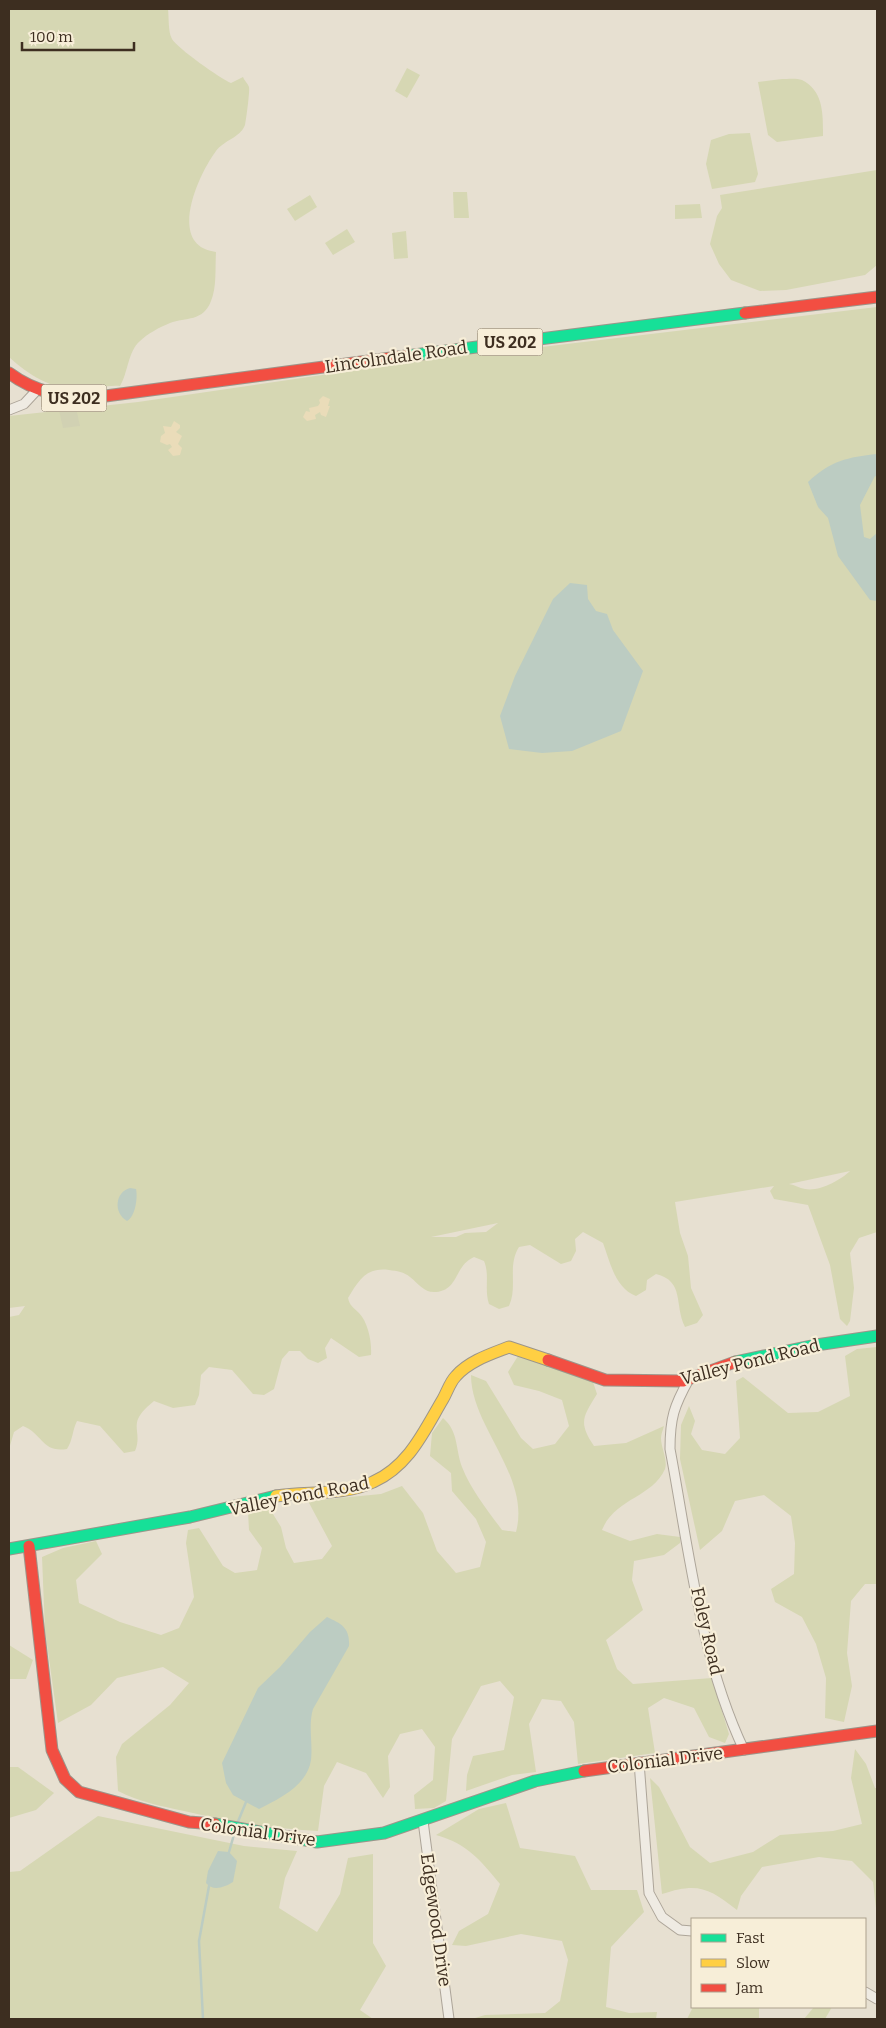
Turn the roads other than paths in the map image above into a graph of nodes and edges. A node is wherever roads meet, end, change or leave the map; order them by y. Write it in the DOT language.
graph roads {
  1 [pos="877,297"];
  2 [pos="9,373"];
  3 [pos="37,390"];
  4 [pos="9,410"];
  5 [pos="877,1336"];
  6 [pos="689,1379"];
  7 [pos="29,1546"];
  8 [pos="9,1549"];
  9 [pos="877,1731"];
  10 [pos="744,1750"];
  11 [pos="638,1762"];
  12 [pos="422,1821"];
  13 [pos="691,1932"];
  14 [pos="866,1993"];
  15 [pos="877,1999"];
  16 [pos="449,2019"];
  1 -- 3 [label="street, Lincolndale Road / US 202"];
  2 -- 3 [label="street, Lincolndale Road / US 202"];
  3 -- 4 [label="street"];
  5 -- 6 [label="street, Valley Pond Road"];
  6 -- 7 [label="street, Valley Pond Road"];
  6 -- 10 [label="street, Foley Road"];
  7 -- 8 [label="street, Valley Pond Road"];
  7 -- 12 [label="street, Colonial Drive"];
  9 -- 10 [label="street"];
  10 -- 11 [label="street, Colonial Drive"];
  11 -- 12 [label="street, Colonial Drive"];
  11 -- 13 [label="street"];
  12 -- 16 [label="street, Edgewood Drive"];
  14 -- 15 [label="street"];
}
